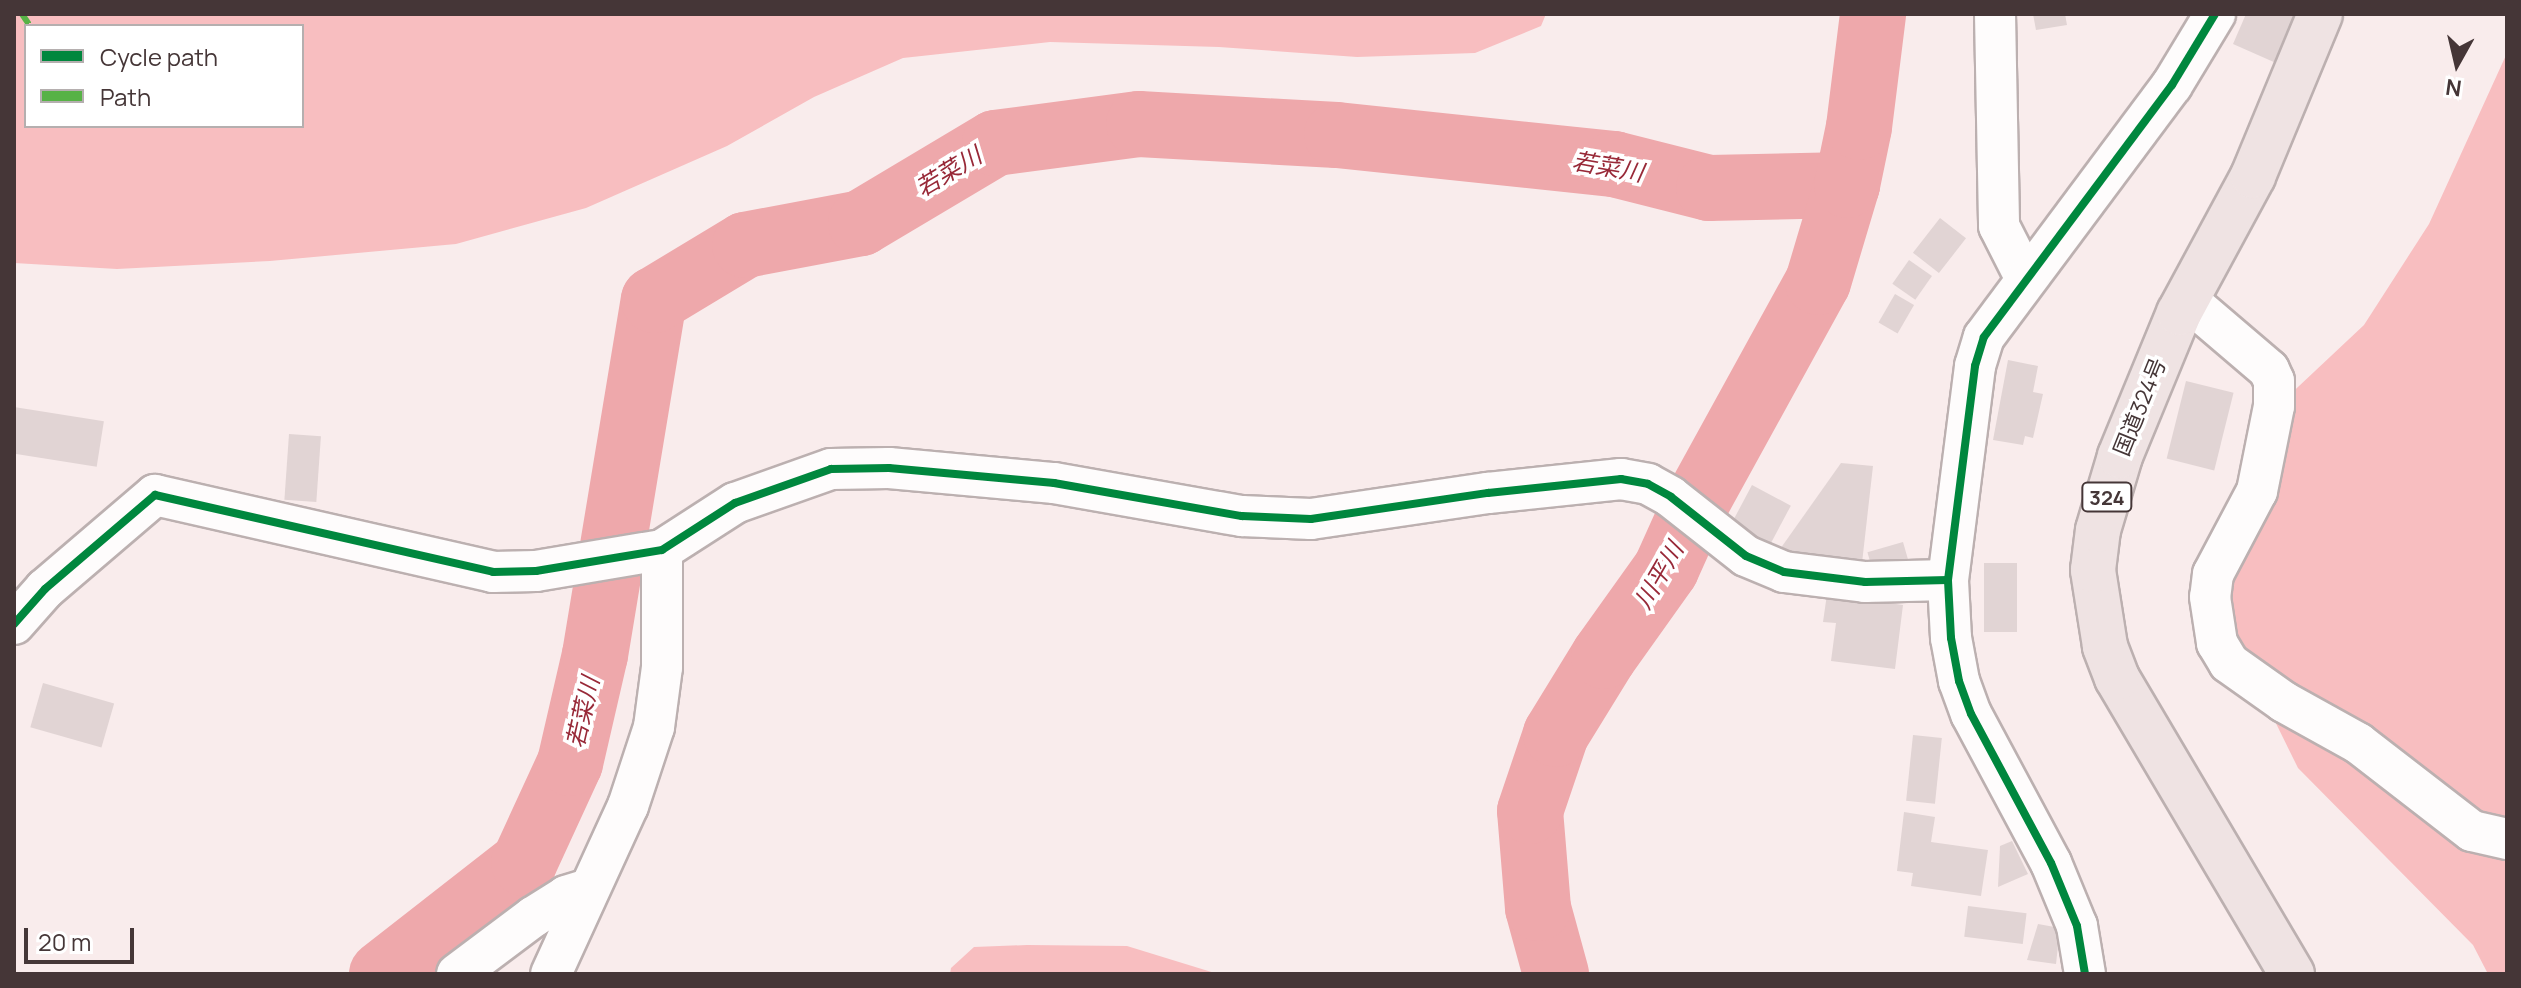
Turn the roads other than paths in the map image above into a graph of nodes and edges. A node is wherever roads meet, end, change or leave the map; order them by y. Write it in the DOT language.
graph roads {
  1 [pos="1995,14"];
  2 [pos="2215,14"];
  3 [pos="2320,14"];
  4 [pos="2026,279"];
  5 [pos="2186,299"];
  6 [pos="654,552"];
  7 [pos="1948,580"];
  8 [pos="16,619"];
  9 [pos="2507,839"];
  10 [pos="589,889"];
  11 [pos="457,974"];
  12 [pos="551,974"];
  13 [pos="2085,974"];
  14 [pos="2292,974"];
  1 -- 4 [label="street"];
  2 -- 4 [label="street"];
  3 -- 5 [label="highway, 国道324号 / 324"];
  4 -- 7 [label="street"];
  5 -- 9 [label="street"];
  5 -- 14 [label="highway, 国道324号 / 324"];
  6 -- 7 [label="street"];
  6 -- 8 [label="street"];
  6 -- 10 [label="street"];
  7 -- 13 [label="street"];
  10 -- 11 [label="street"];
  10 -- 12 [label="street"];
}
